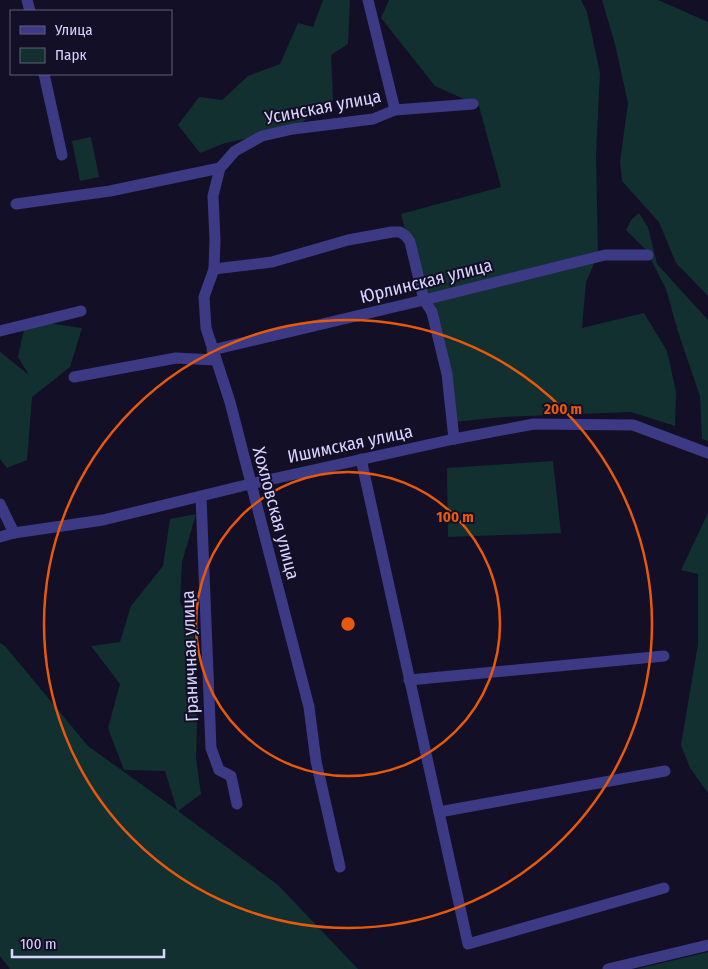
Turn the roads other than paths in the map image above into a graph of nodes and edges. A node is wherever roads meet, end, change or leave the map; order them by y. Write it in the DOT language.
graph roads {
  1 [pos="368,0"];
  2 [pos="44,75"];
  3 [pos="472,104"];
  4 [pos="395,110"];
  5 [pos="62,155"];
  6 [pos="220,168"];
  7 [pos="16,204"];
  8 [pos="648,255"];
  9 [pos="214,269"];
  10 [pos="424,300"];
  11 [pos="81,311"];
  12 [pos="0,331"];
  13 [pos="214,355"];
  14 [pos="74,377"];
  15 [pos="454,439"];
  16 [pos="708,453"];
  17 [pos="361,459"];
  18 [pos="250,484"];
  19 [pos="201,497"];
  20 [pos="0,504"];
  21 [pos="14,533"];
  22 [pos="0,537"];
  23 [pos="664,656"];
  24 [pos="410,680"];
  25 [pos="665,771"];
  26 [pos="237,804"];
  27 [pos="439,812"];
  28 [pos="340,867"];
  29 [pos="664,888"];
  30 [pos="708,945"];
  31 [pos="608,969"];
  1 -- 4 [label="street"];
  2 -- 5 [label="street"];
  3 -- 4 [label="street, Усинская улица"];
  4 -- 6 [label="street, Усинская улица"];
  6 -- 7 [label="street"];
  6 -- 9 [label="street, Хохловская улица"];
  8 -- 10 [label="street, Юрлинская улица"];
  9 -- 10 [label="street"];
  9 -- 13 [label="street, Хохловская улица"];
  10 -- 13 [label="street, Юрлинская улица"];
  10 -- 15 [label="street"];
  11 -- 12 [label="street"];
  13 -- 14 [label="street, Юрлинская улица"];
  13 -- 18 [label="street, Хохловская улица"];
  15 -- 16 [label="street, Ишимская улица"];
  15 -- 17 [label="street, Ишимская улица"];
  17 -- 18 [label="street, Ишимская улица"];
  17 -- 24 [label="street"];
  18 -- 19 [label="street, Ишимская улица"];
  18 -- 28 [label="street, Хохловская улица"];
  19 -- 21 [label="street, Ишимская улица"];
  19 -- 26 [label="street, Граничная улица"];
  20 -- 21 [label="street"];
  21 -- 22 [label="street, Ишимская улица"];
  23 -- 24 [label="street"];
  24 -- 27 [label="street"];
  25 -- 27 [label="street"];
  27 -- 29 [label="street"];
  30 -- 31 [label="street"];
}
